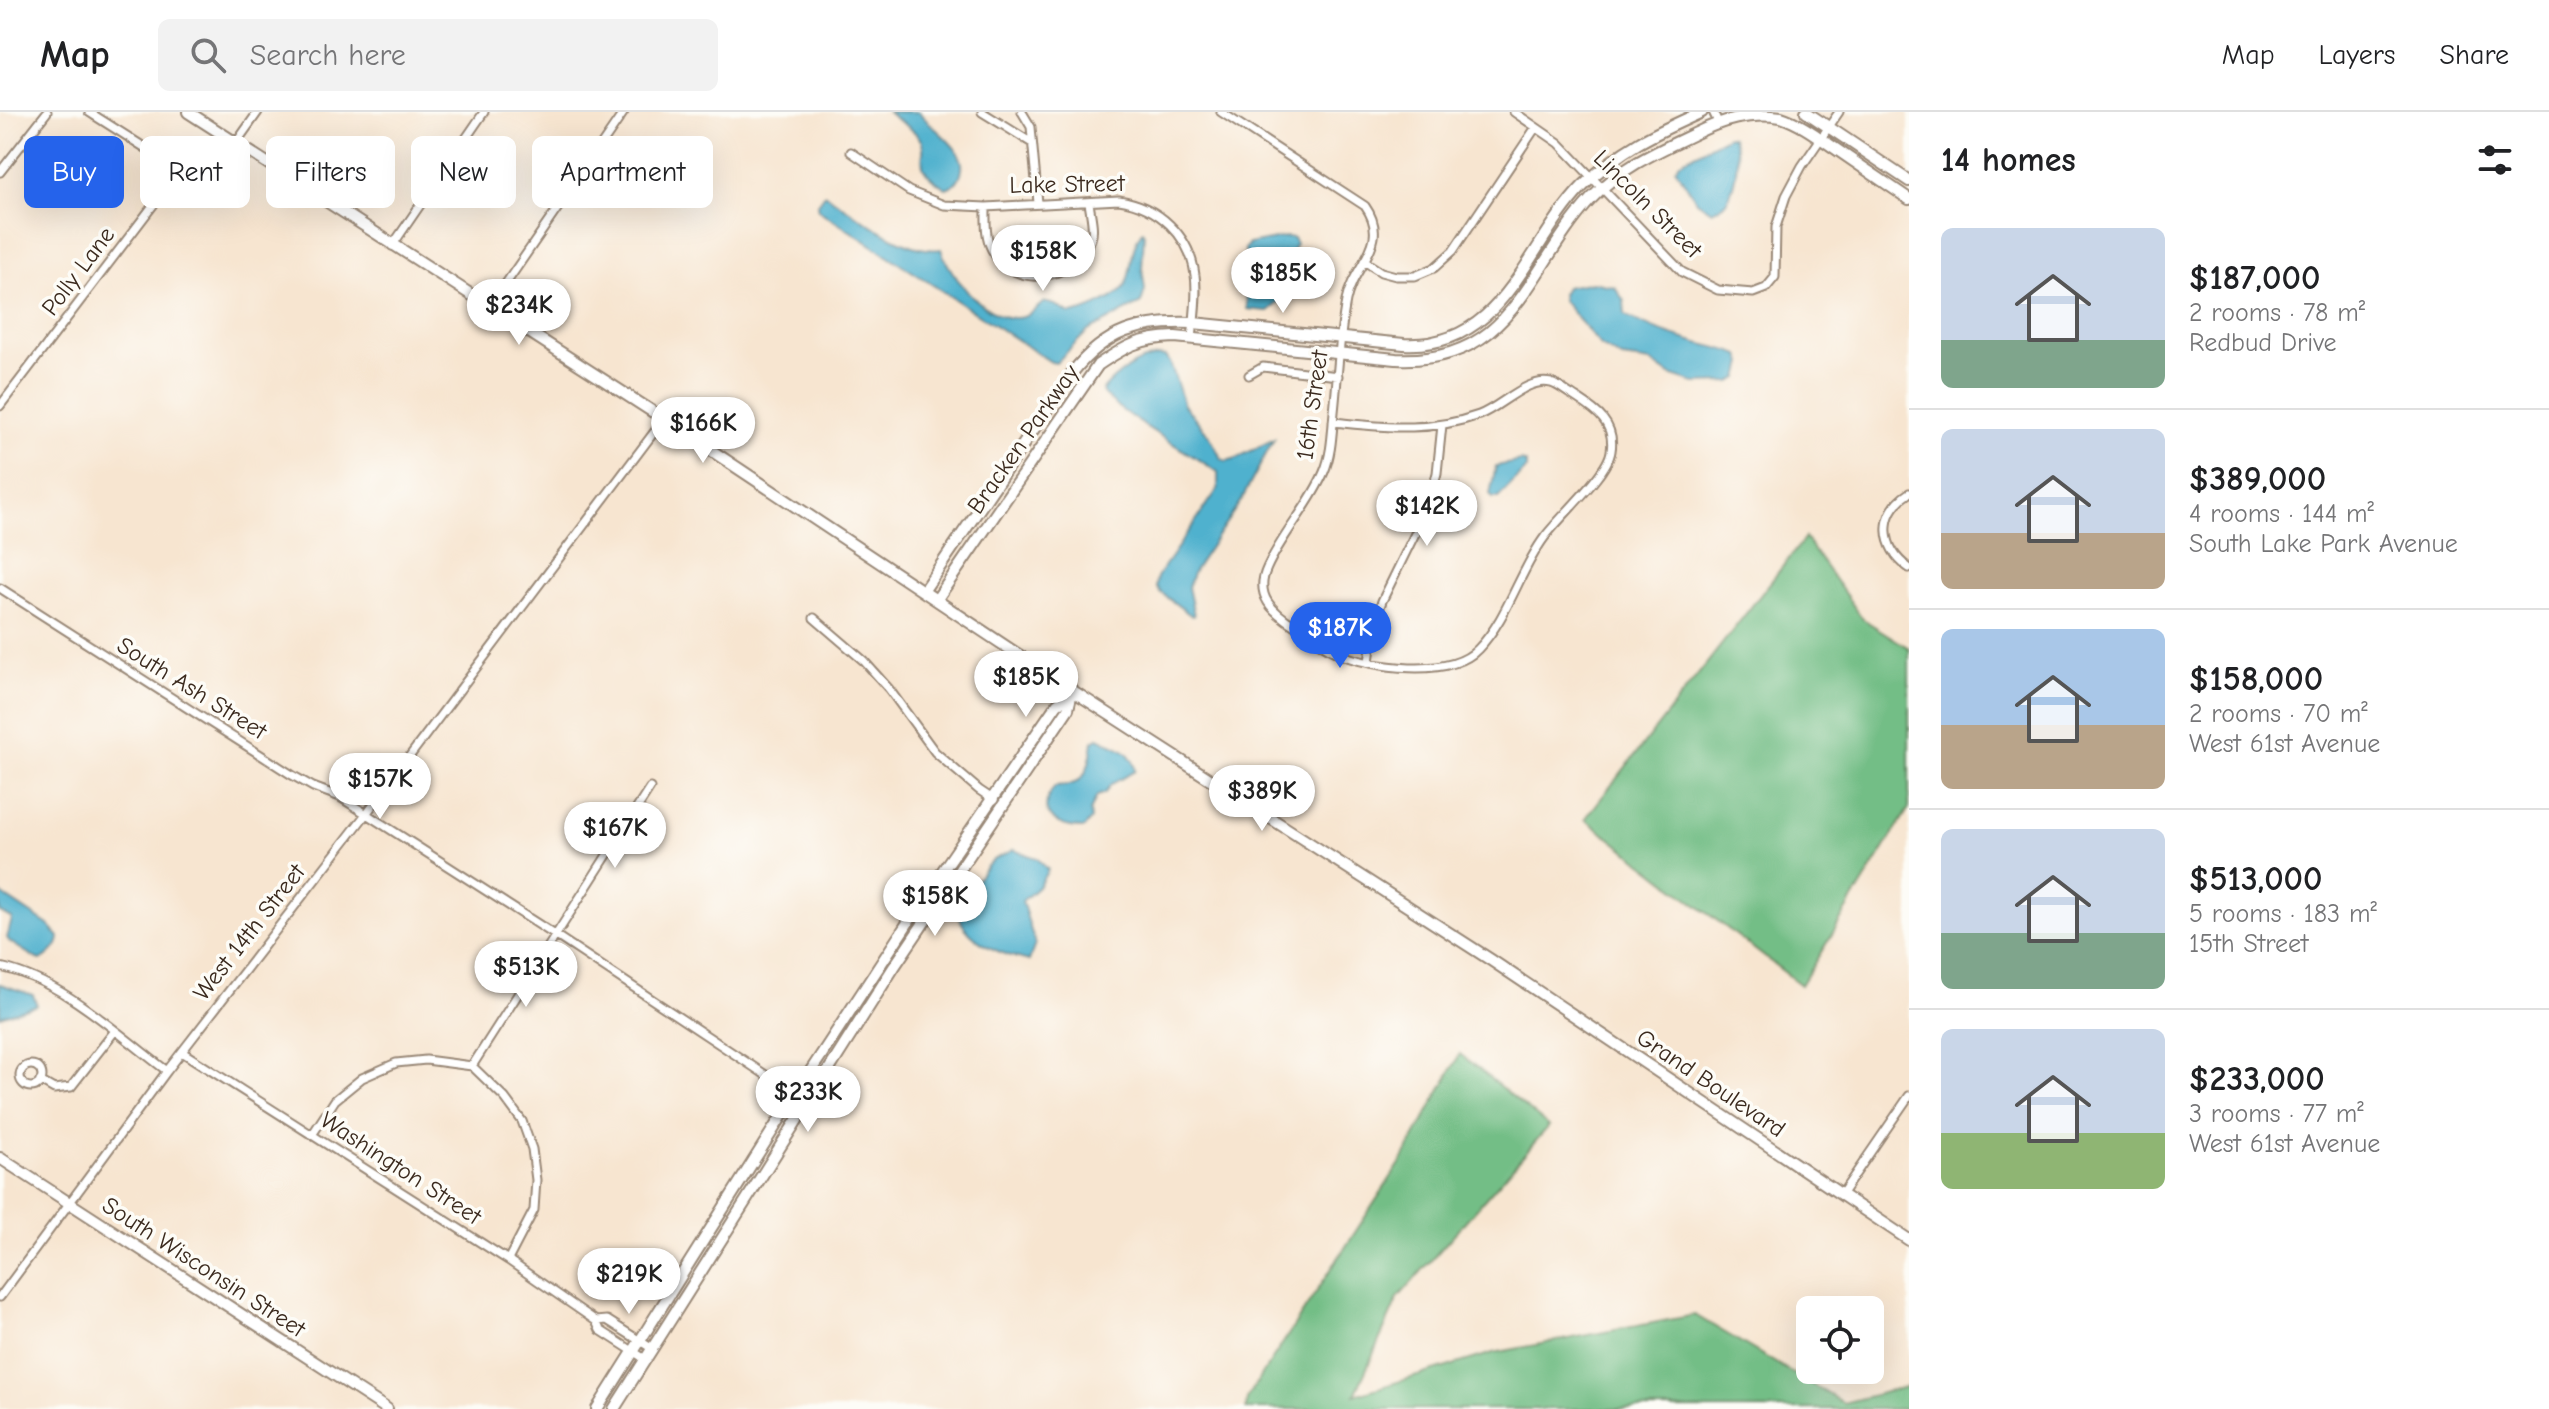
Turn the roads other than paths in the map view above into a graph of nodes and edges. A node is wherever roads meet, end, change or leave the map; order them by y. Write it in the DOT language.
graph roads {
  1 [pos="47,112"];
  2 [pos="89,112"];
  3 [pos="188,112"];
  4 [pos="258,112"];
  5 [pos="484,112"];
  6 [pos="624,112"];
  7 [pos="982,112"];
  8 [pos="1022,112"];
  9 [pos="1221,112"];
  10 [pos="1514,112"];
  11 [pos="1702,112"];
  12 [pos="1806,112"];
  13 [pos="1839,112"];
  14 [pos="1715,117"];
  15 [pos="1536,127"];
  16 [pos="1829,127"];
  17 [pos="225,136"];
  18 [pos="241,136"];
  19 [pos="1821,139"];
  20 [pos="1032,143"];
  21 [pos="250,152"];
  22 [pos="851,152"];
  23 [pos="0,172"];
  24 [pos="1592,178"];
  25 [pos="1909,181"];
  26 [pos="1602,188"];
  27 [pos="1909,199"];
  28 [pos="1089,202"];
  29 [pos="1038,203"];
  30 [pos="986,207"];
  31 [pos="392,246"];
  32 [pos="1364,261"];
  33 [pos="489,308"];
  34 [pos="1193,323"];
  35 [pos="1342,338"];
  36 [pos="1192,339"];
  37 [pos="1341,354"];
  38 [pos="1249,375"];
  39 [pos="1338,376"];
  40 [pos="0,406"];
  41 [pos="664,419"];
  42 [pos="1333,422"];
  43 [pos="1442,425"];
  44 [pos="999,480"];
  45 [pos="1012,489"];
  46 [pos="1909,493"];
  47 [pos="1909,568"];
  48 [pos="0,588"];
  49 [pos="924,590"];
  50 [pos="937,599"];
  51 [pos="814,618"];
  52 [pos="1369,662"];
  53 [pos="1073,691"];
  54 [pos="650,788"];
  55 [pos="991,798"];
  56 [pos="1004,807"];
  57 [pos="366,814"];
  58 [pos="555,935"];
  59 [pos="0,967"];
  60 [pos="114,1032"];
  61 [pos="182,1052"];
  62 [pos="472,1066"];
  63 [pos="167,1071"];
  64 [pos="40,1081"];
  65 [pos="795,1095"];
  66 [pos="1909,1096"];
  67 [pos="808,1103"];
  68 [pos="312,1135"];
  69 [pos="0,1158"];
  70 [pos="1841,1195"];
  71 [pos="70,1203"];
  72 [pos="1909,1240"];
  73 [pos="508,1260"];
  74 [pos="0,1297"];
  75 [pos="596,1321"];
  76 [pos="639,1340"];
  77 [pos="651,1348"];
  78 [pos="633,1351"];
  79 [pos="645,1359"];
  80 [pos="387,1409"];
  81 [pos="597,1409"];
  82 [pos="614,1409"];
  1 -- 23 [label="street"];
  2 -- 40 [label="street, Polly Lane"];
  3 -- 17 [label="main road, Grand Boulevard"];
  4 -- 18 [label="street"];
  5 -- 31 [label="street"];
  6 -- 33 [label="street"];
  7 -- 20 [label="street"];
  8 -- 20 [label="street"];
  9 -- 32 [label="street, 16th Street"];
  10 -- 15 [label="street, Lincoln Street"];
  11 -- 24 [label="main road, Bracken Parkway"];
  12 -- 16 [label="main road"];
  13 -- 16 [label="street"];
  14 -- 19 [label="main road, Bracken Parkway"];
  14 -- 26 [label="main road, Bracken Parkway"];
  15 -- 24 [label="street, Lincoln Street"];
  15 -- 32 [label="street"];
  16 -- 19 [label="street"];
  16 -- 25 [label="main road"];
  19 -- 26 [label="street, Lincoln Street"];
  19 -- 27 [label="main road, Bracken Parkway"];
  20 -- 29 [label="street"];
  21 -- 31 [label="main road, Grand Boulevard"];
  22 -- 30 [label="street, Lake Street"];
  24 -- 26 [label="street, Lincoln Street"];
  24 -- 35 [label="main road, Bracken Parkway"];
  26 -- 37 [label="main road, Bracken Parkway"];
  28 -- 29 [label="street, Lake Street"];
  28 -- 30 [label="street"];
  28 -- 34 [label="street, Lake Street"];
  29 -- 30 [label="street, Lake Street"];
  31 -- 33 [label="main road, Grand Boulevard"];
  32 -- 35 [label="street, 16th Street"];
  33 -- 41 [label="main road, Grand Boulevard"];
  34 -- 35 [label="main road, Bracken Parkway"];
  34 -- 36 [label="street, Lake Street"];
  34 -- 44 [label="main road, Bracken Parkway"];
  35 -- 37 [label="street, 16th Street"];
  36 -- 37 [label="main road, Bracken Parkway"];
  36 -- 45 [label="main road, Bracken Parkway"];
  37 -- 39 [label="street, 16th Street"];
  38 -- 39 [label="street"];
  39 -- 42 [label="street, 16th Street"];
  41 -- 49 [label="main road, Grand Boulevard"];
  41 -- 57 [label="street, West 14th Street"];
  42 -- 43 [label="street"];
  42 -- 52 [label="street, 16th Street"];
  43 -- 52 [label="street"];
  43 -- 52 [label="street"];
  44 -- 45 [label="street"];
  44 -- 49 [label="main road, Bracken Parkway"];
  45 -- 50 [label="main road, Bracken Parkway"];
  46 -- 47 [label="street"];
  48 -- 57 [label="street, South Ash Street"];
  49 -- 50 [label="main road, Grand Boulevard"];
  50 -- 53 [label="main road, Grand Boulevard"];
  51 -- 55 [label="street"];
  53 -- 55 [label="main road"];
  53 -- 56 [label="main road"];
  53 -- 70 [label="main road, Grand Boulevard"];
  54 -- 58 [label="street"];
  55 -- 56 [label="street"];
  55 -- 65 [label="main road"];
  56 -- 67 [label="main road"];
  57 -- 58 [label="street, South Ash Street"];
  57 -- 61 [label="street, West 14th Street"];
  58 -- 62 [label="street"];
  58 -- 65 [label="street, South Ash Street"];
  59 -- 60 [label="street"];
  60 -- 63 [label="street"];
  60 -- 64 [label="street"];
  61 -- 63 [label="street, West 14th Street"];
  61 -- 68 [label="street, Washington Street"];
  62 -- 68 [label="street"];
  62 -- 73 [label="street"];
  63 -- 71 [label="street, West 14th Street"];
  65 -- 67 [label="street, South Ash Street"];
  65 -- 76 [label="main road"];
  66 -- 70 [label="street"];
  67 -- 77 [label="main road"];
  68 -- 73 [label="street, Washington Street"];
  69 -- 71 [label="main road, South Wisconsin Street"];
  70 -- 72 [label="main road, Grand Boulevard"];
  71 -- 74 [label="street, West 14th Street"];
  71 -- 80 [label="main road, South Wisconsin Street"];
  73 -- 75 [label="street, Washington Street"];
  75 -- 76 [label="street, Washington Street"];
  75 -- 78 [label="street, Washington Street"];
  76 -- 77 [label="street, Washington Street"];
  76 -- 78 [label="main road"];
  77 -- 79 [label="main road"];
  78 -- 79 [label="street, Washington Street"];
  78 -- 81 [label="main road"];
  79 -- 82 [label="main road"];
}
